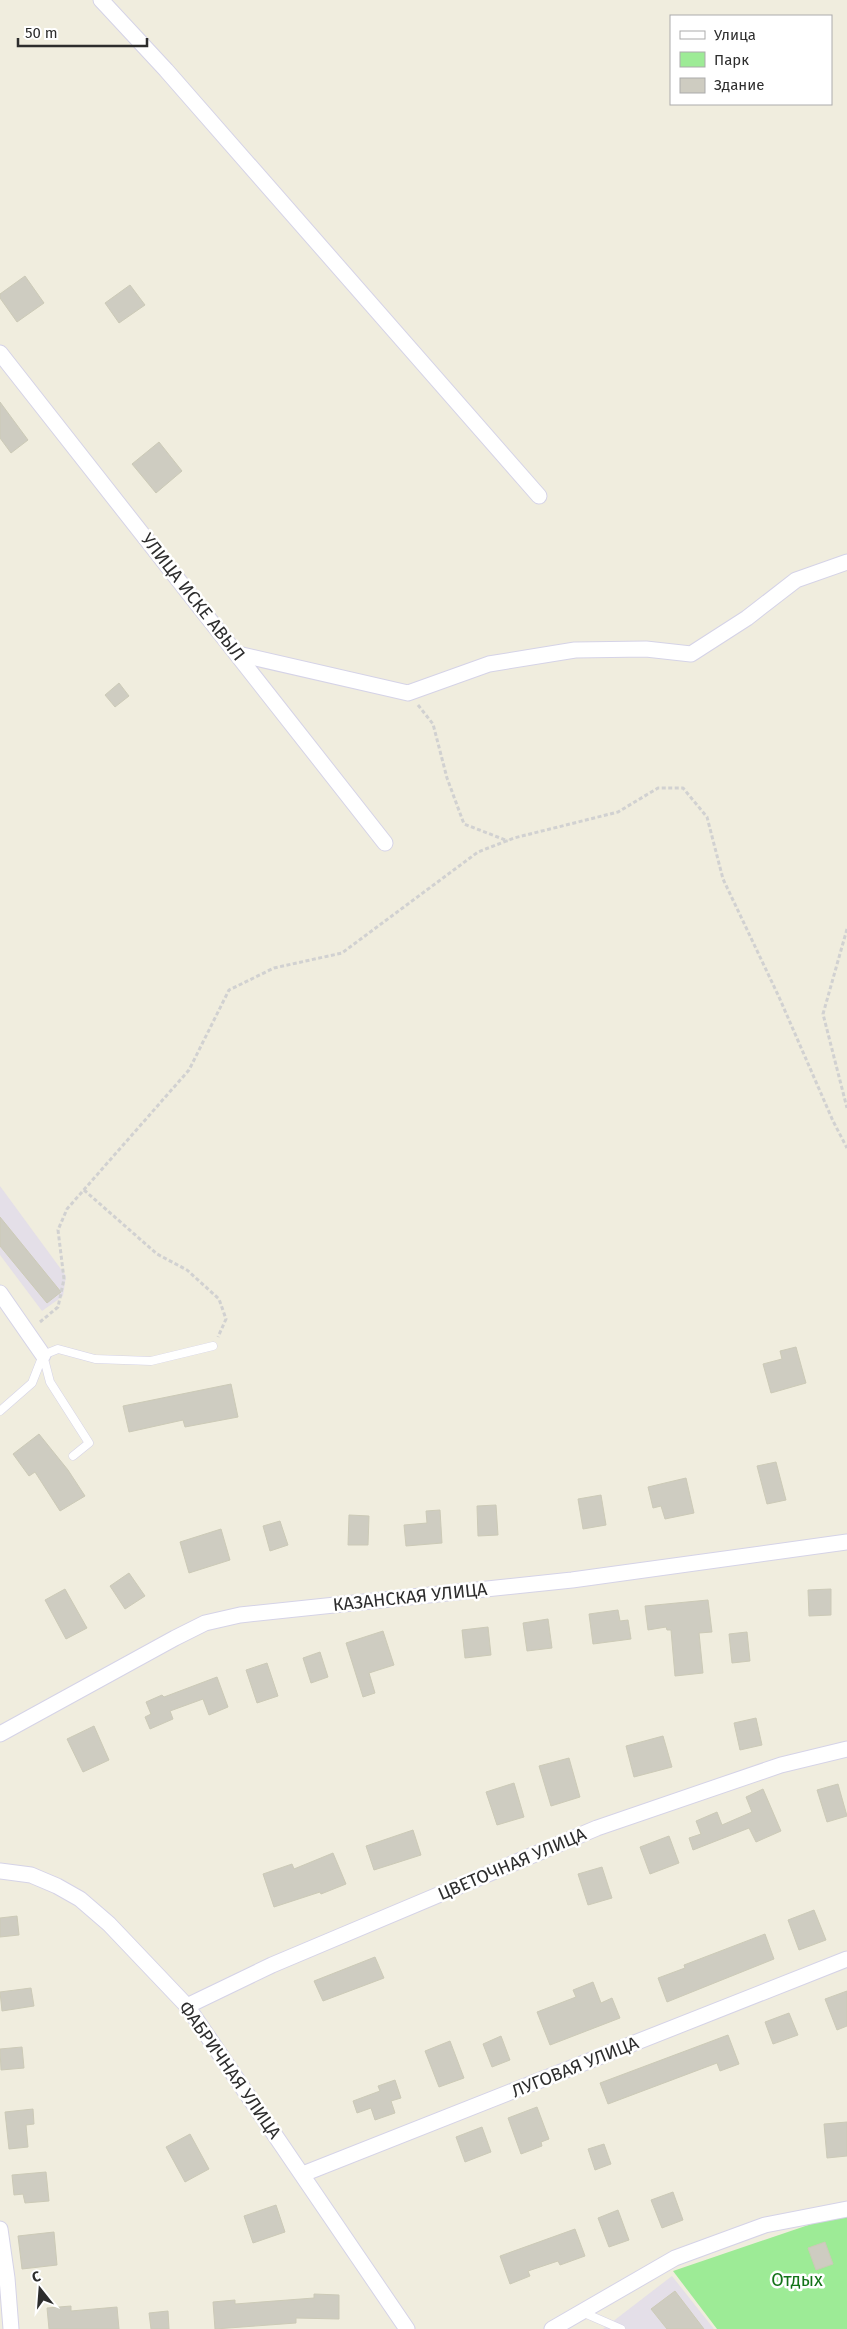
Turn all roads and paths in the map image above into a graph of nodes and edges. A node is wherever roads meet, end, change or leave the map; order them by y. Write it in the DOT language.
graph roads {
  1 [pos="101,0"];
  2 [pos="0,353"];
  3 [pos="539,496"];
  4 [pos="847,562"];
  5 [pos="238,654"];
  6 [pos="408,692"];
  7 [pos="508,841"];
  8 [pos="385,843"];
  9 [pos="847,929"];
  10 [pos="847,1108"];
  11 [pos="847,1148"];
  12 [pos="84,1190"];
  13 [pos="0,1293"];
  14 [pos="28,1332"];
  15 [pos="213,1346"];
  16 [pos="43,1355"];
  17 [pos="0,1411"];
  18 [pos="72,1456"];
  19 [pos="847,1542"];
  20 [pos="0,1734"];
  21 [pos="847,1749"];
  22 [pos="0,1871"];
  23 [pos="847,1959"];
  24 [pos="187,2006"];
  25 [pos="303,2174"];
  26 [pos="847,2209"];
  27 [pos="0,2229"];
  28 [pos="582,2312"];
  29 [pos="11,2329"];
  30 [pos="407,2329"];
  31 [pos="552,2329"];
  32 [pos="621,2329"];
  1 -- 3 [label="street"];
  2 -- 5 [label="street, УЛИЦА ИСКЕ АВЫЛ"];
  4 -- 6 [label="street"];
  5 -- 6 [label="street"];
  5 -- 8 [label="street, УЛИЦА ИСКЕ АВЫЛ"];
  6 -- 7 [label="path"];
  7 -- 11 [label="path"];
  7 -- 12 [label="path"];
  9 -- 10 [label="path"];
  12 -- 14 [label="path"];
  12 -- 15 [label="path"];
  13 -- 14 [label="street"];
  14 -- 16 [label="street"];
  15 -- 16 [label="lane"];
  16 -- 17 [label="lane"];
  16 -- 18 [label="lane"];
  19 -- 20 [label="street, КАЗАНСКАЯ УЛИЦА"];
  21 -- 24 [label="street, ЦВЕТОЧНАЯ УЛИЦА"];
  22 -- 24 [label="street, ФАБРИЧНАЯ УЛИЦА"];
  23 -- 25 [label="street, ЛУГОВАЯ УЛИЦА"];
  24 -- 25 [label="street, ФАБРИЧНАЯ УЛИЦА"];
  25 -- 30 [label="street, ФАБРИЧНАЯ УЛИЦА"];
  26 -- 28 [label="street"];
  27 -- 29 [label="street"];
  28 -- 31 [label="street"];
  28 -- 32 [label="lane"];
}
